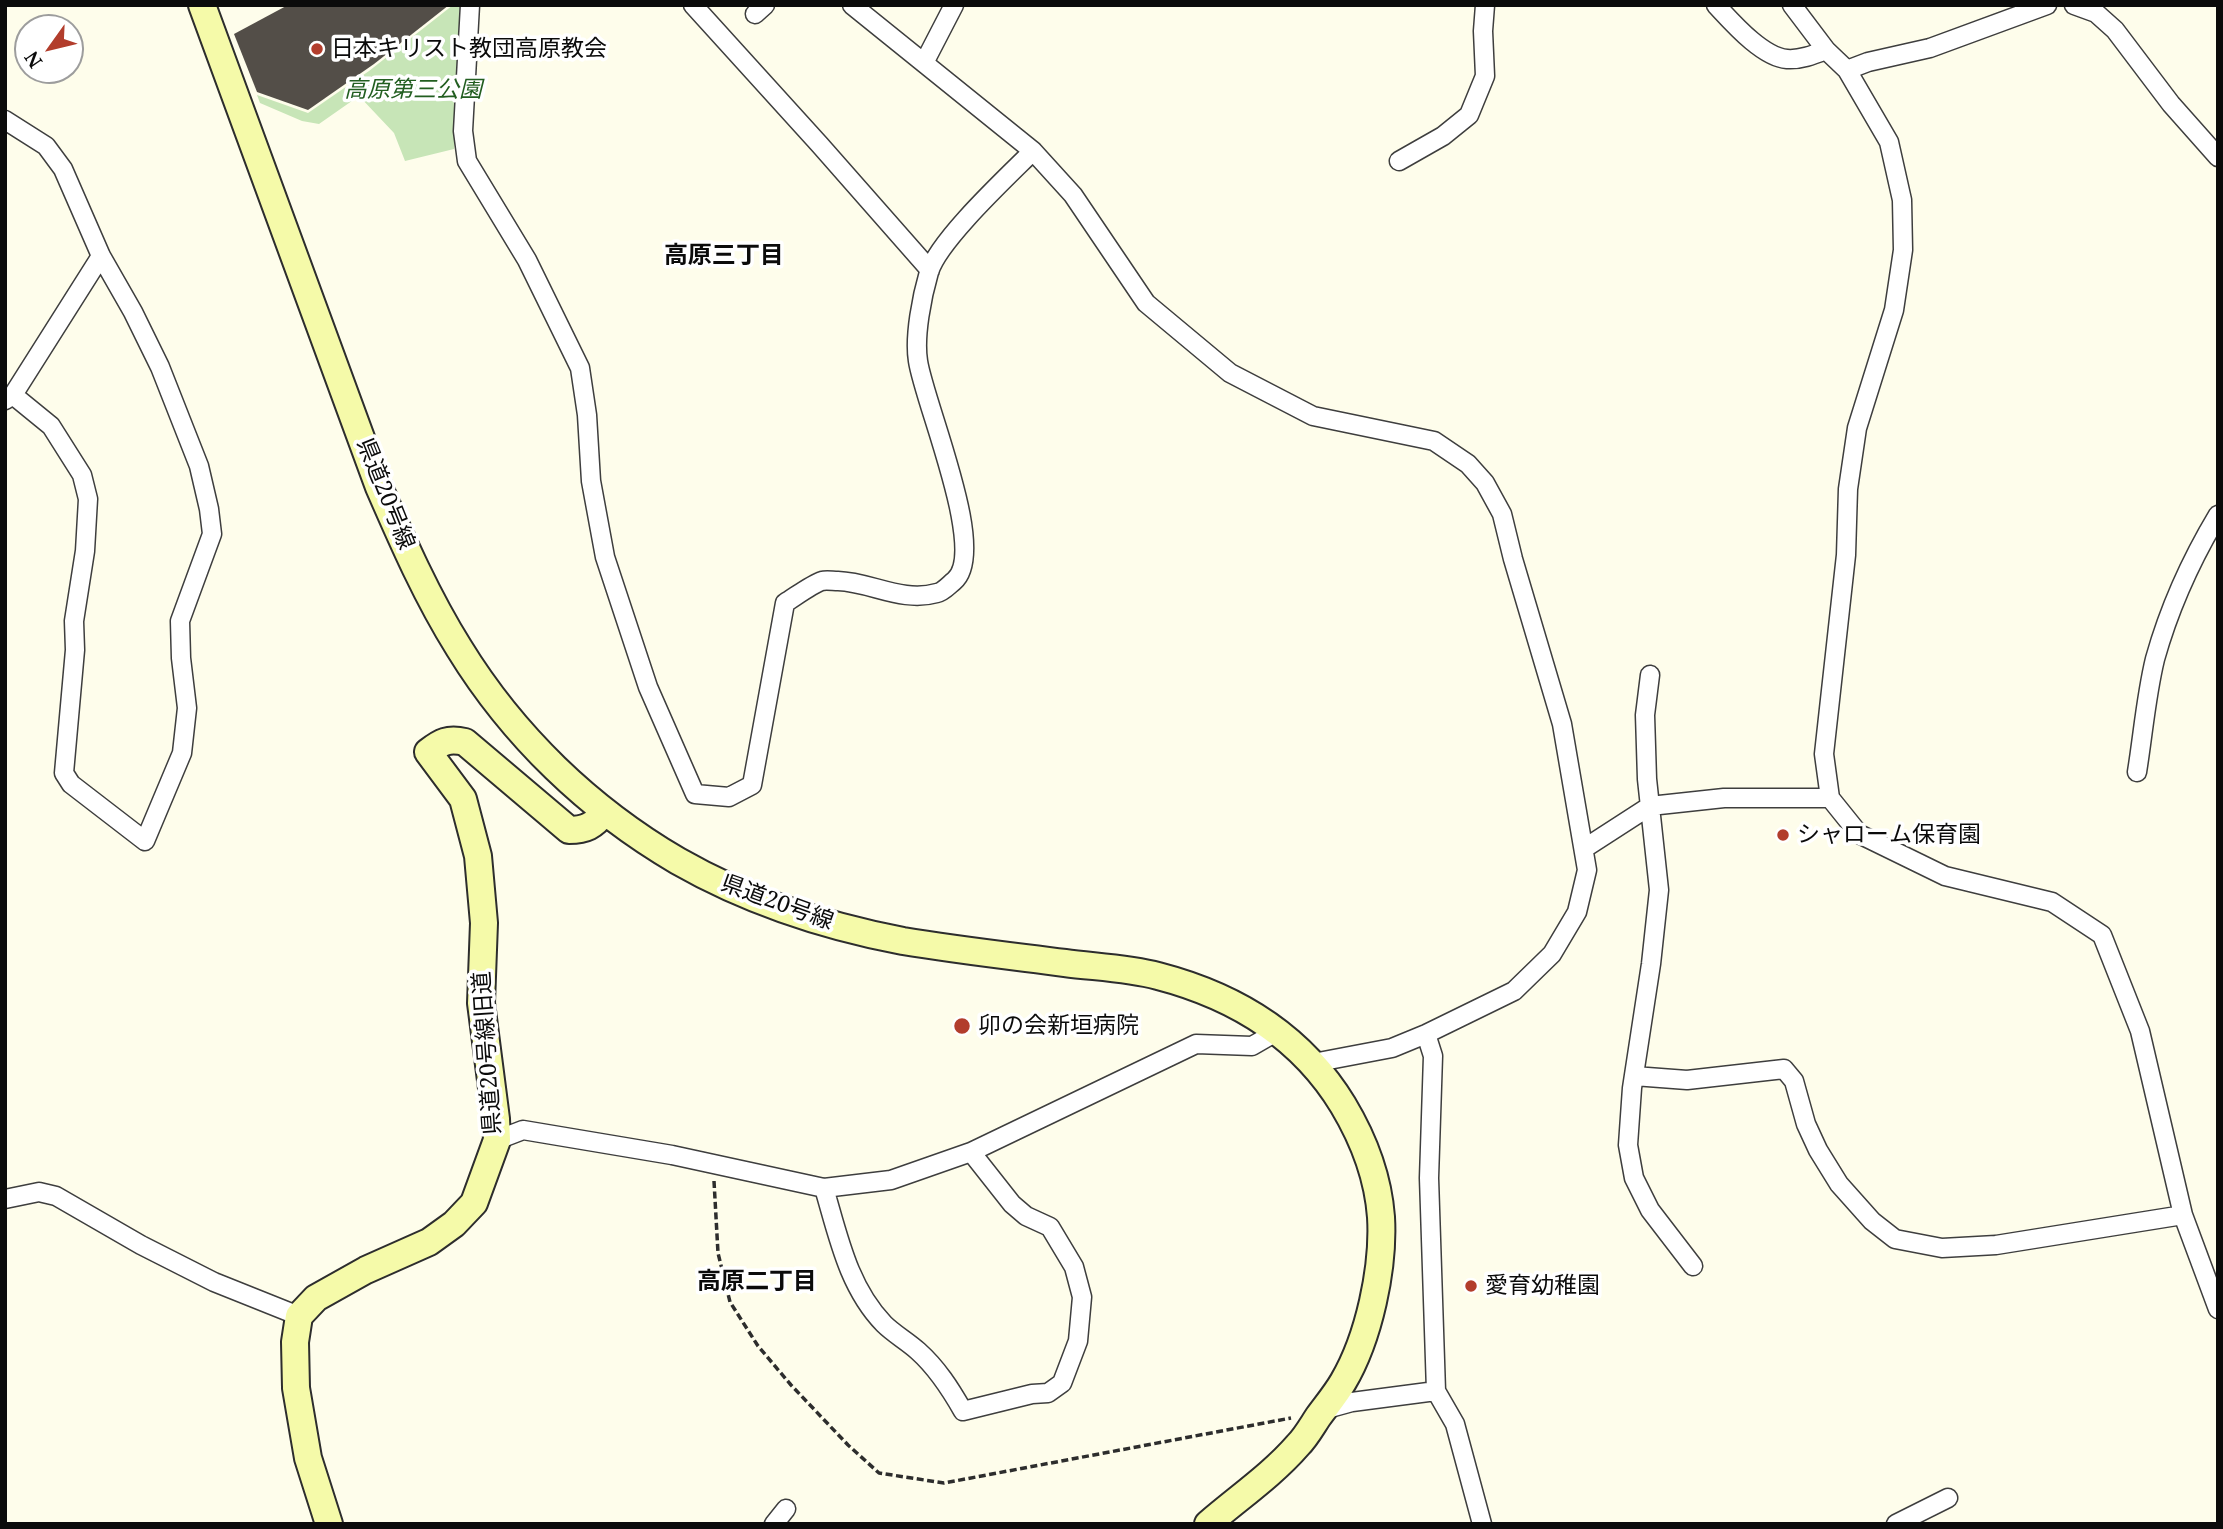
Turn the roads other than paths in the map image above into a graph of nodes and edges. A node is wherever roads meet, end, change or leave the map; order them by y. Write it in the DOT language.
graph roads {
  1 [pos="202,5"];
  2 [pos="470,5"];
  3 [pos="693,5"];
  4 [pos="852,5"];
  5 [pos="954,5"];
  6 [pos="1485,5"];
  7 [pos="1716,5"];
  8 [pos="1792,5"];
  9 [pos="2047,5"];
  10 [pos="2074,5"];
  11 [pos="1826,50"];
  12 [pos="924,63"];
  13 [pos="1847,70"];
  14 [pos="5,120"];
  15 [pos="1033,151"];
  16 [pos="2218,158"];
  17 [pos="1399,161"];
  18 [pos="102,256"];
  19 [pos="930,270"];
  20 [pos="9,397"];
  21 [pos="2218,515"];
  22 [pos="1650,675"];
  23 [pos="2137,772"];
  24 [pos="1830,798"];
  25 [pos="1650,806"];
  26 [pos="604,812"];
  27 [pos="1585,848"];
  28 [pos="1278,1031"];
  29 [pos="1426,1034"];
  30 [pos="1313,1063"];
  31 [pos="1634,1076"];
  32 [pos="497,1140"];
  33 [pos="971,1152"];
  34 [pos="824,1188"];
  35 [pos="5,1199"];
  36 [pos="2183,1215"];
  37 [pos="1693,1266"];
  38 [pos="2218,1309"];
  39 [pos="299,1316"];
  40 [pos="1436,1391"];
  41 [pos="1323,1410"];
  42 [pos="1948,1498"];
  43 [pos="786,1509"];
  44 [pos="329,1524"];
  45 [pos="774,1524"];
  46 [pos="1208,1524"];
  47 [pos="1482,1524"];
  48 [pos="1896,1524"];
  1 -- 26 [label="main road, 県道20号線"];
  2 -- 19 [label="street"];
  3 -- 19 [label="street"];
  4 -- 12 [label="street"];
  5 -- 12 [label="street"];
  6 -- 17 [label="street"];
  7 -- 11 [label="street"];
  8 -- 11 [label="street"];
  9 -- 13 [label="street"];
  10 -- 16 [label="street"];
  11 -- 13 [label="street"];
  12 -- 15 [label="street"];
  13 -- 24 [label="street"];
  14 -- 18 [label="street"];
  15 -- 19 [label="street"];
  15 -- 27 [label="street"];
  18 -- 20 [label="street"];
  18 -- 20 [label="street"];
  21 -- 23 [label="street"];
  22 -- 25 [label="street"];
  24 -- 25 [label="street"];
  24 -- 36 [label="street"];
  25 -- 27 [label="street"];
  25 -- 31 [label="street"];
  26 -- 28 [label="main road, 県道20号線"];
  26 -- 32 [label="main road, 県道20号線旧道"];
  27 -- 29 [label="street"];
  28 -- 30 [label="main road, 県道20号線"];
  28 -- 33 [label="street"];
  29 -- 30 [label="street"];
  29 -- 40 [label="street"];
  30 -- 41 [label="main road, 県道20号線"];
  31 -- 36 [label="street"];
  31 -- 37 [label="street"];
  32 -- 34 [label="street"];
  32 -- 39 [label="main road, 県道20号線旧道"];
  33 -- 34 [label="street"];
  33 -- 34 [label="street"];
  35 -- 39 [label="street"];
  36 -- 38 [label="street"];
  39 -- 44 [label="main road"];
  40 -- 41 [label="street"];
  40 -- 47 [label="street"];
  41 -- 46 [label="main road, 県道20号線"];
  42 -- 48 [label="street"];
  43 -- 45 [label="street"];
}
